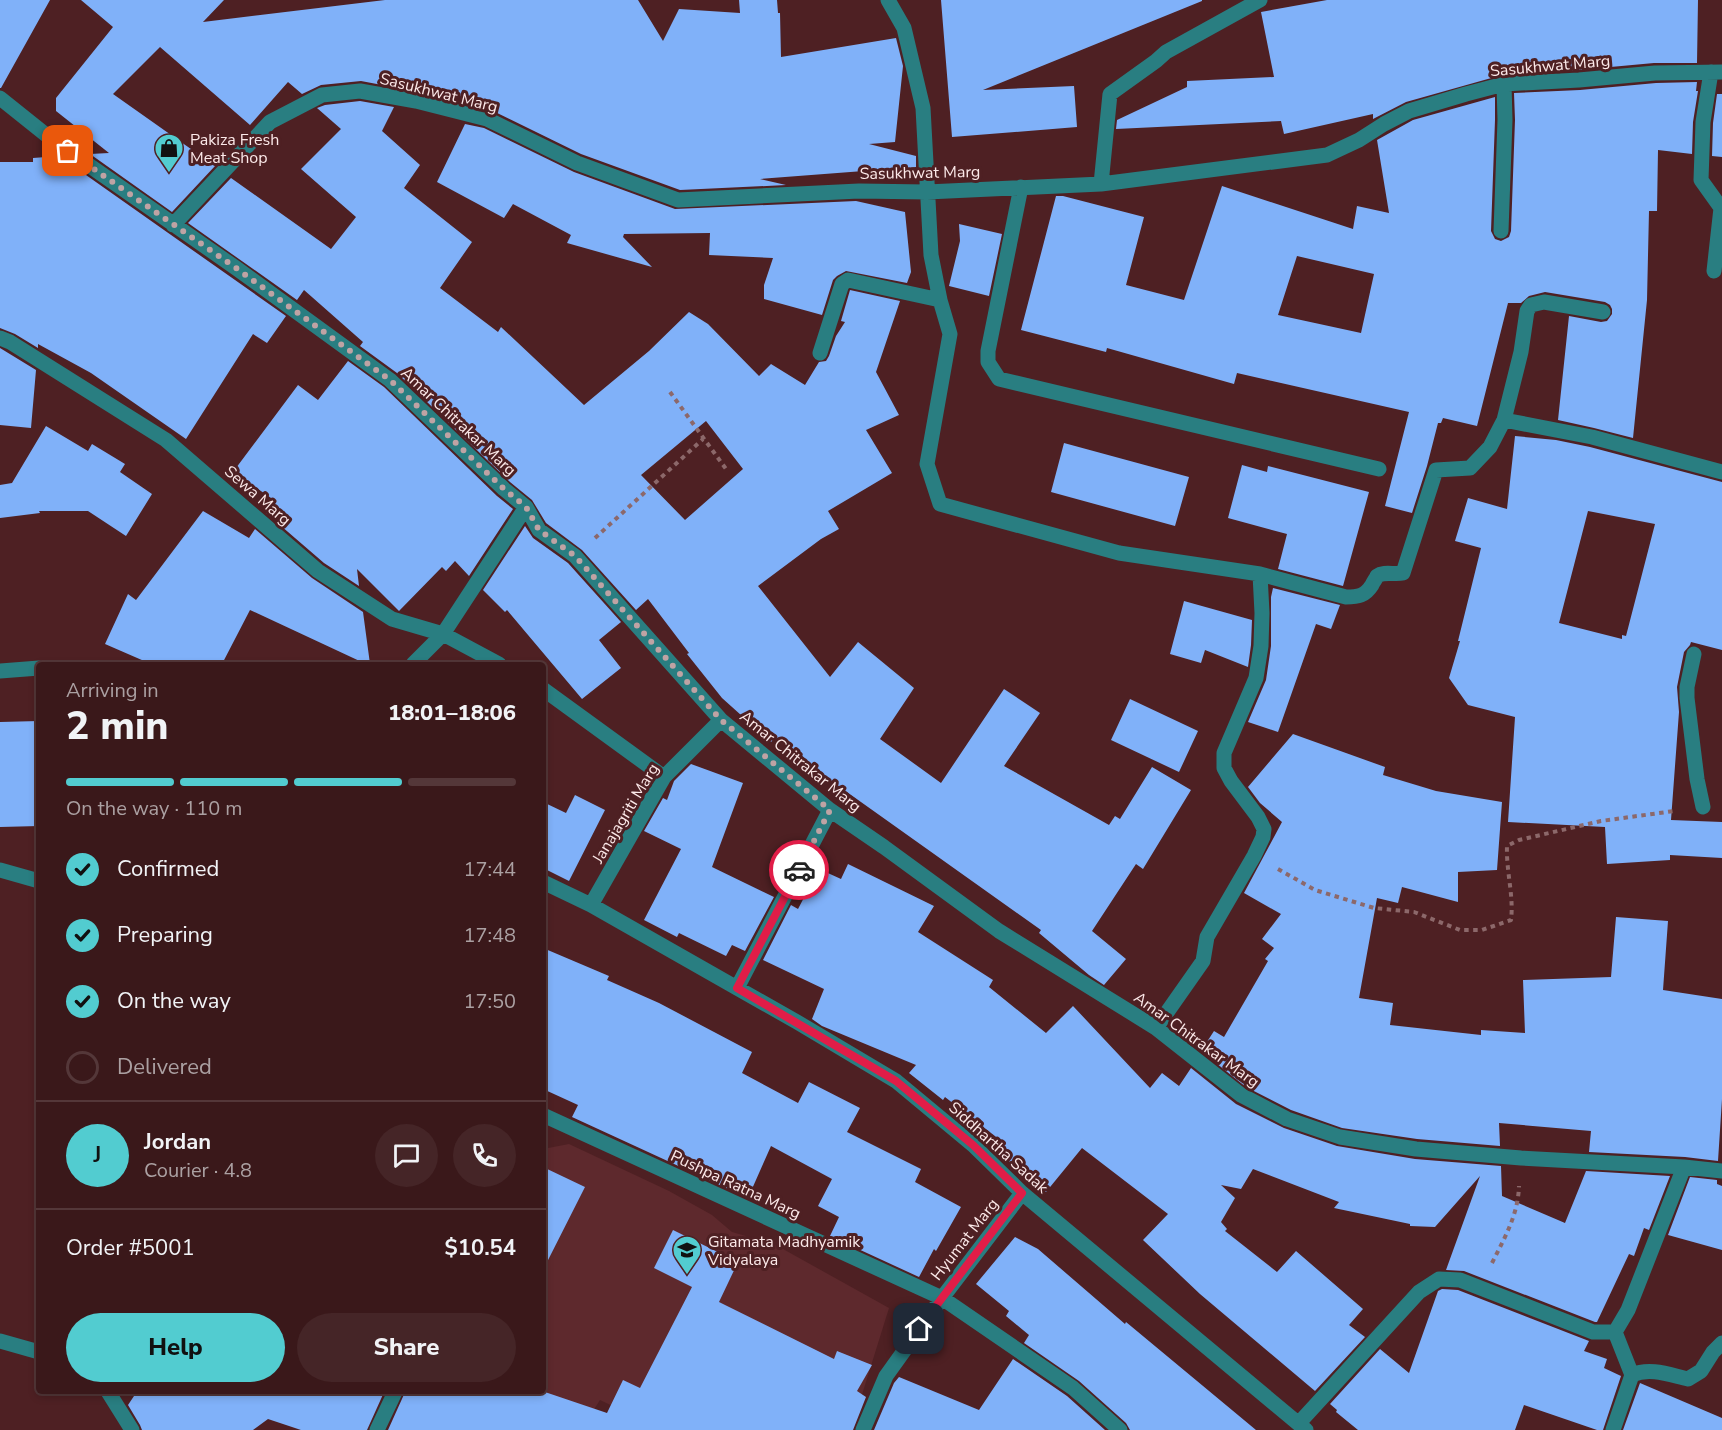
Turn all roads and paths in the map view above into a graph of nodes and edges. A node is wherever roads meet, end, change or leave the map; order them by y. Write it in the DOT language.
graph roads {
  1 [pos="888,0"];
  2 [pos="1260,0"];
  3 [pos="1716,72"];
  4 [pos="1504,84"];
  5 [pos="0,98"];
  6 [pos="1101,184"];
  7 [pos="1021,187"];
  8 [pos="927,192"];
  9 [pos="173,225"];
  10 [pos="1502,231"];
  11 [pos="1714,271"];
  12 [pos="940,300"];
  13 [pos="1602,312"];
  14 [pos="0,338"];
  15 [pos="820,353"];
  16 [pos="670,392"];
  17 [pos="1504,420"];
  18 [pos="703,439"];
  19 [pos="726,469"];
  20 [pos="1379,469"];
  21 [pos="1722,472"];
  22 [pos="526,507"];
  23 [pos="575,556"];
  24 [pos="1260,574"];
  25 [pos="443,634"];
  26 [pos="1694,654"];
  27 [pos="415,662"];
  28 [pos="495,662"];
  29 [pos="36,668"];
  30 [pos="0,671"];
  31 [pos="546,691"];
  32 [pos="721,720"];
  33 [pos="664,777"];
  34 [pos="1703,807"];
  35 [pos="830,810"];
  36 [pos="1254,856"];
  37 [pos="0,870"];
  38 [pos="36,880"];
  39 [pos="546,883"];
  40 [pos="591,905"];
  41 [pos="737,988"];
  42 [pos="1156,1028"];
  43 [pos="546,1116"];
  44 [pos="1521,1158"];
  45 [pos="1684,1167"];
  46 [pos="1722,1171"];
  47 [pos="1022,1193"];
  48 [pos="1479,1288"];
  49 [pos="942,1298"];
  50 [pos="1615,1332"];
  51 [pos="0,1341"];
  52 [pos="1722,1343"];
  53 [pos="36,1351"];
  54 [pos="1632,1375"];
  55 [pos="110,1394"];
  56 [pos="394,1394"];
  57 [pos="1302,1427"];
  58 [pos="132,1430"];
  59 [pos="377,1430"];
  60 [pos="863,1430"];
  61 [pos="1120,1430"];
  62 [pos="1612,1430"];
  1 -- 8 [label="street"];
  2 -- 6 [label="street"];
  3 -- 4 [label="street, Sasukhwat Marg"];
  3 -- 11 [label="street"];
  4 -- 6 [label="street, Sasukhwat Marg"];
  4 -- 10 [label="street"];
  5 -- 9 [label="street, Amar Chitrakar Marg"];
  6 -- 7 [label="street, Sasukhwat Marg"];
  7 -- 8 [label="street, Sasukhwat Marg"];
  7 -- 20 [label="street"];
  8 -- 9 [label="street, Sasukhwat Marg"];
  8 -- 12 [label="street"];
  9 -- 22 [label="street, Amar Chitrakar Marg"];
  12 -- 15 [label="street"];
  12 -- 24 [label="street"];
  13 -- 17 [label="street"];
  14 -- 25 [label="street, Sewa Marg"];
  16 -- 18 [label="path"];
  17 -- 21 [label="street"];
  17 -- 24 [label="street"];
  18 -- 19 [label="path"];
  18 -- 23 [label="path"];
  22 -- 23 [label="street, Amar Chitrakar Marg"];
  22 -- 25 [label="street"];
  23 -- 32 [label="street, Amar Chitrakar Marg"];
  24 -- 36 [label="street"];
  25 -- 27 [label="street"];
  25 -- 28 [label="street, Sewa Marg"];
  26 -- 34 [label="street"];
  29 -- 30 [label="street"];
  31 -- 33 [label="street"];
  32 -- 33 [label="street, Janajagriti Marg"];
  32 -- 35 [label="street, Amar Chitrakar Marg"];
  33 -- 40 [label="street, Janajagriti Marg"];
  34 -- 36 [label="path"];
  35 -- 41 [label="street"];
  35 -- 42 [label="street, Amar Chitrakar Marg"];
  36 -- 42 [label="street"];
  37 -- 38 [label="street"];
  39 -- 40 [label="street, Siddhartha Sadak"];
  40 -- 41 [label="street, Siddhartha Sadak"];
  41 -- 47 [label="street, Siddhartha Sadak"];
  42 -- 44 [label="street, Amar Chitrakar Marg"];
  43 -- 49 [label="street, Pushpa Ratna Marg"];
  44 -- 45 [label="street, Amar Chitrakar Marg"];
  44 -- 48 [label="path"];
  45 -- 46 [label="street, Amar Chitrakar Marg"];
  45 -- 50 [label="street"];
  47 -- 49 [label="street, Hyumat Marg"];
  47 -- 57 [label="street, Siddhartha Sadak"];
  48 -- 50 [label="street"];
  48 -- 57 [label="street"];
  49 -- 60 [label="street, Hyumat Marg"];
  49 -- 61 [label="street, Pushpa Ratna Marg"];
  50 -- 54 [label="street"];
  51 -- 53 [label="street"];
  52 -- 54 [label="street"];
  54 -- 62 [label="street"];
  55 -- 58 [label="street"];
  56 -- 59 [label="street"];
}
